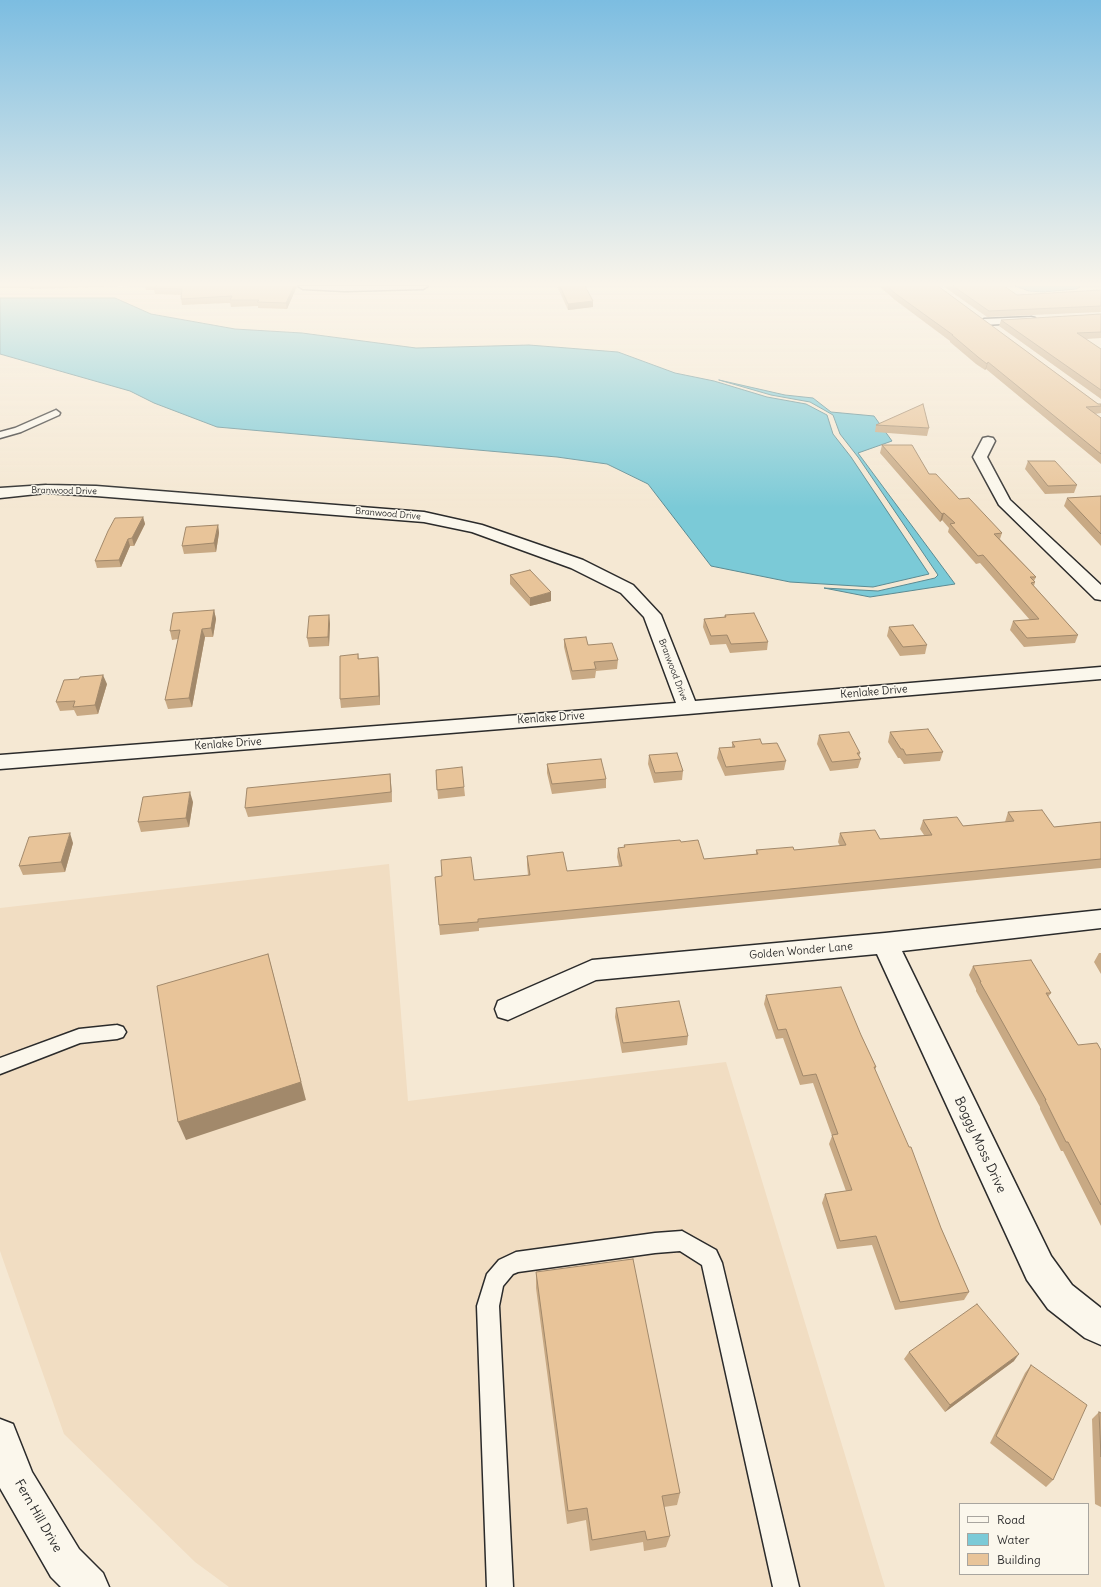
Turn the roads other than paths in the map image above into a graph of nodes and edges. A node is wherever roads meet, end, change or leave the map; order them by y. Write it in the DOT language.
graph roads {
  1 [pos="56,413"];
  2 [pos="0,435"];
  3 [pos="988,441"];
  4 [pos="0,493"];
  5 [pos="1101,595"];
  6 [pos="1101,673"];
  7 [pos="688,708"];
  8 [pos="0,762"];
  9 [pos="1101,919"];
  10 [pos="885,943"];
  11 [pos="508,1009"];
  12 [pos="117,1032"];
  13 [pos="0,1066"];
  14 [pos="1101,1328"];
  15 [pos="0,1436"];
  16 [pos="88,1587"];
  17 [pos="500,1587"];
  18 [pos="786,1587"];
  1 -- 2 [label="lane"];
  3 -- 5 [label="street"];
  4 -- 7 [label="street, Branwood Drive"];
  6 -- 7 [label="street, Kenlake Drive"];
  7 -- 8 [label="street, Kenlake Drive"];
  9 -- 10 [label="street, Golden Wonder Lane"];
  10 -- 11 [label="street, Golden Wonder Lane"];
  10 -- 14 [label="street, Boggy Moss Drive"];
  12 -- 13 [label="lane"];
  15 -- 16 [label="street, Fern Hill Drive"];
  17 -- 18 [label="lane"];
}
